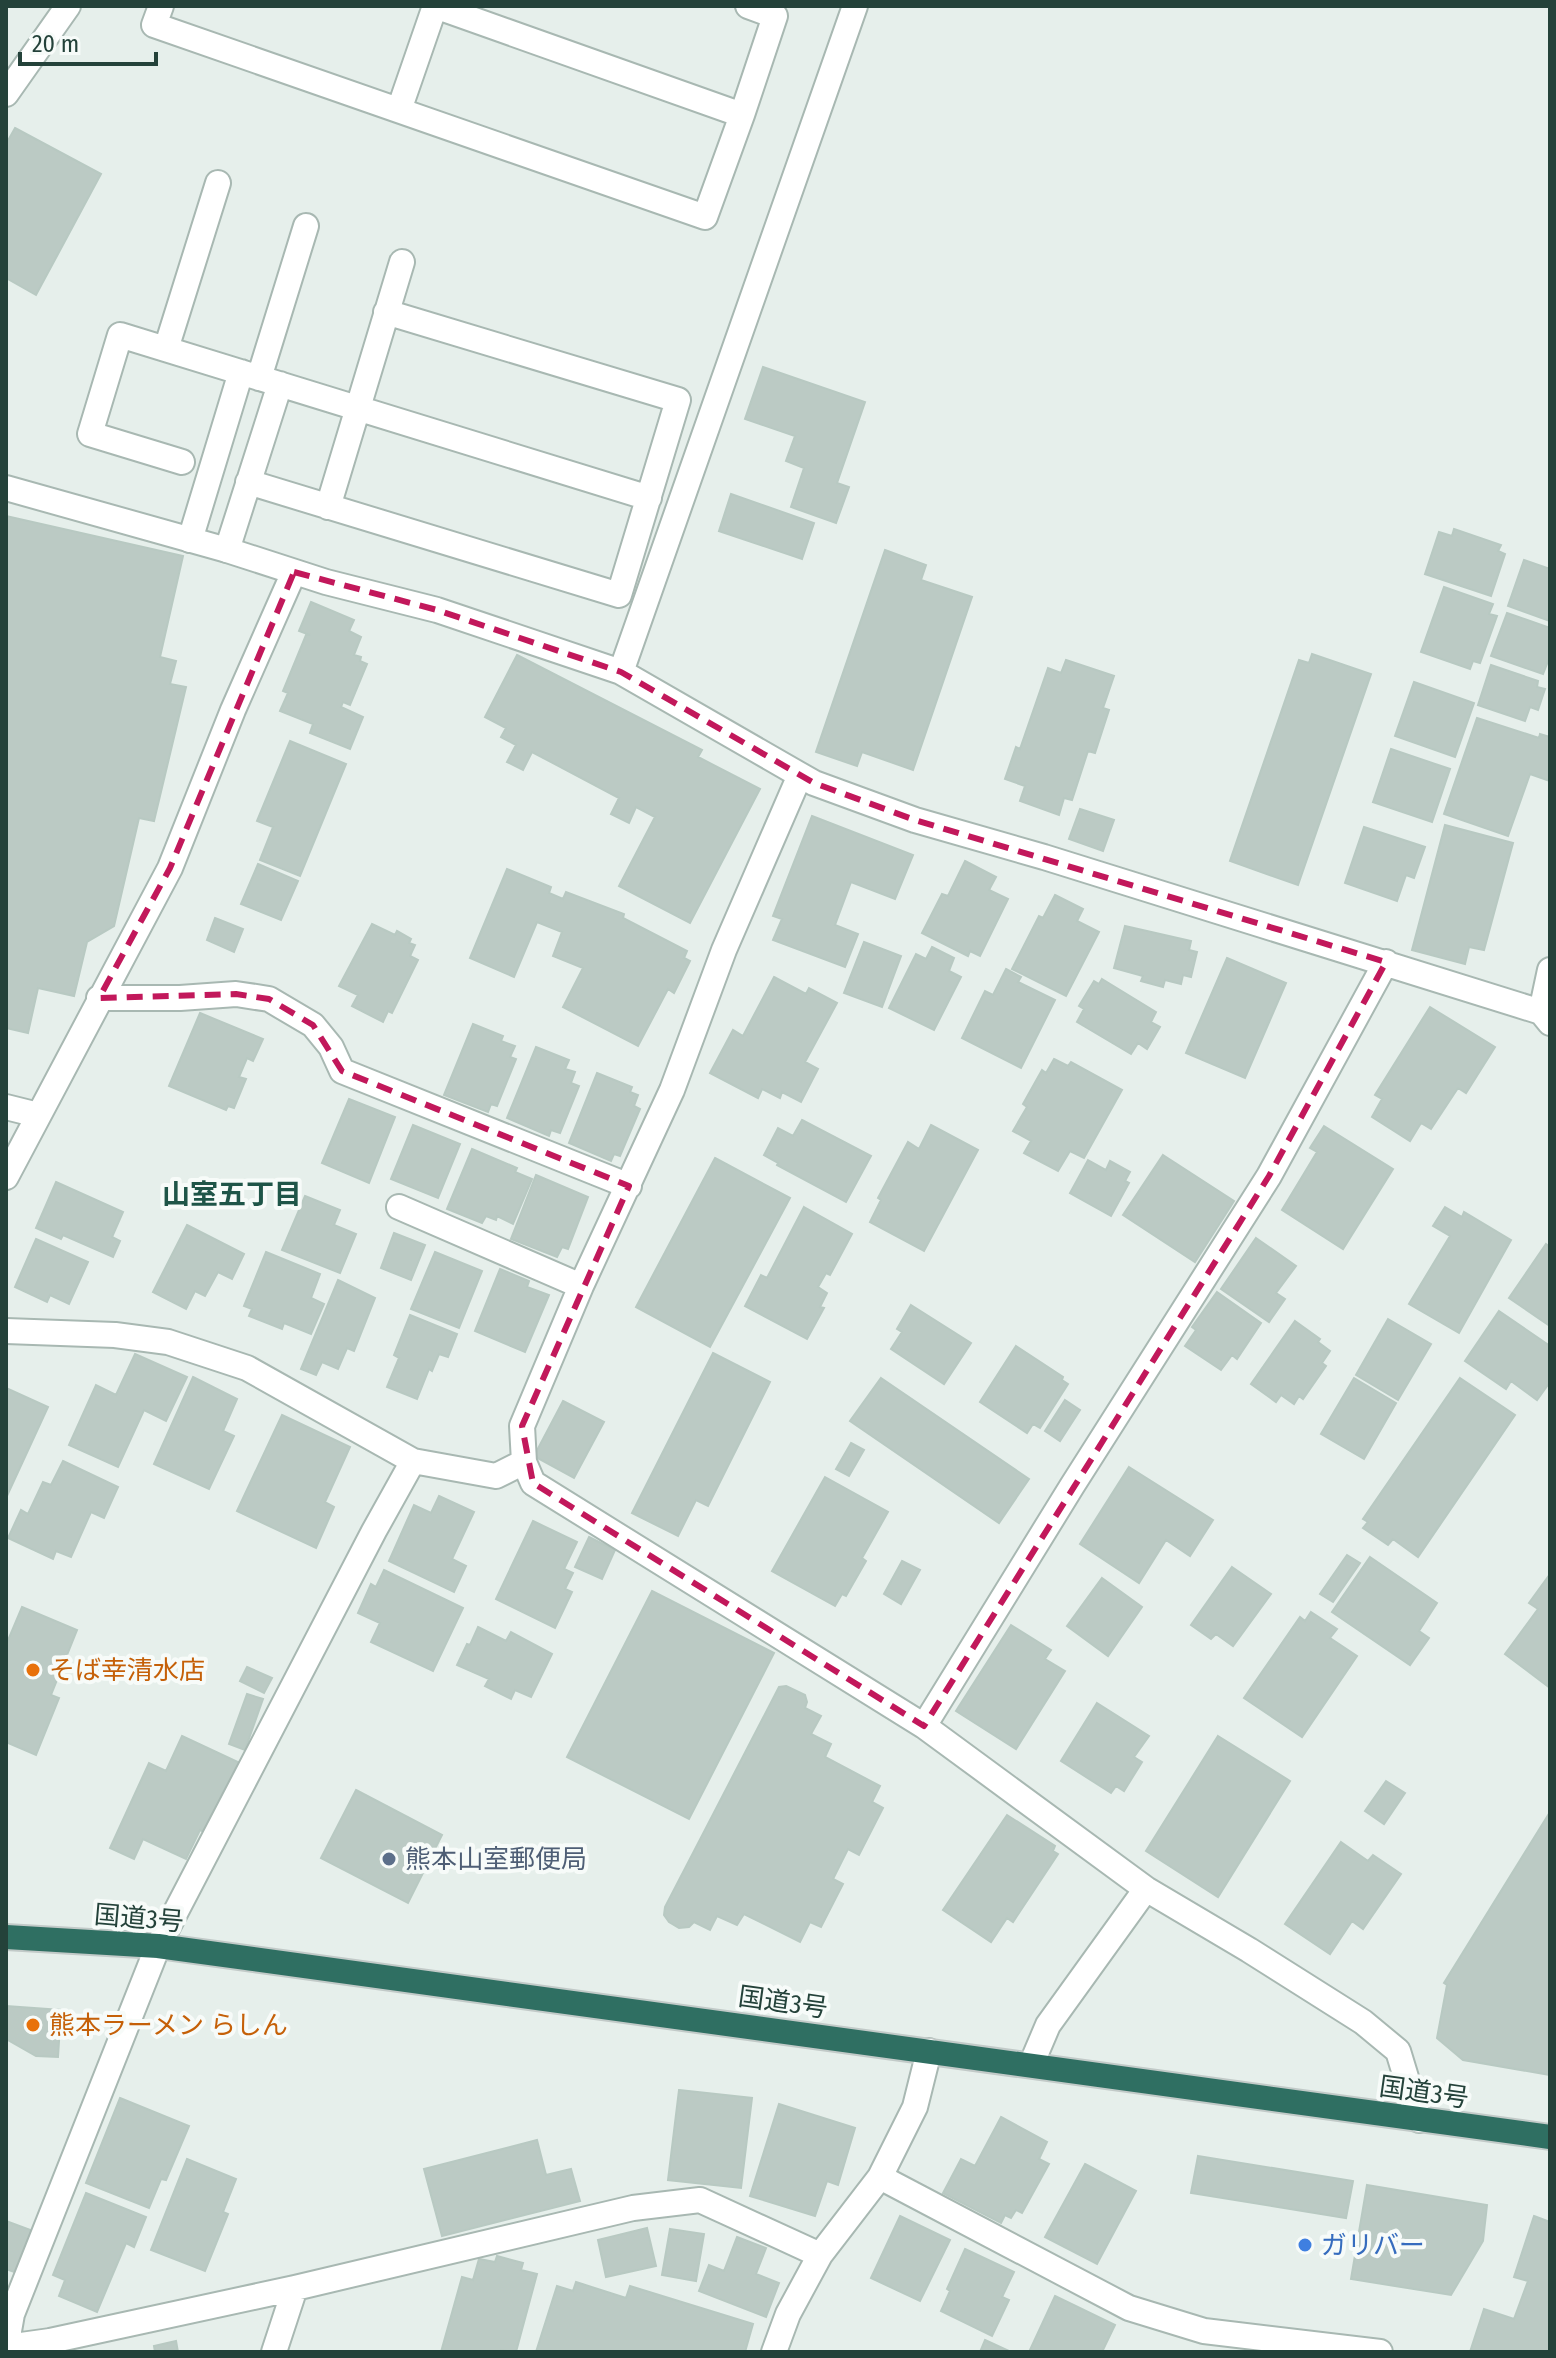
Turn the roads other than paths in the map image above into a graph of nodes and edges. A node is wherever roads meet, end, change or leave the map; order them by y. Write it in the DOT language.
graph roads {
  1 [pos="68,6"];
  2 [pos="161,6"];
  3 [pos="435,6"];
  4 [pos="748,6"];
  5 [pos="855,6"];
  6 [pos="6,94"];
  7 [pos="399,110"];
  8 [pos="742,115"];
  9 [pos="218,183"];
  10 [pos="306,226"];
  11 [pos="402,262"];
  12 [pos="386,312"];
  13 [pos="166,349"];
  14 [pos="260,378"];
  15 [pos="357,408"];
  16 [pos="182,462"];
  17 [pos="248,482"];
  18 [pos="6,488"];
  19 [pos="649,498"];
  20 [pos="328,507"];
  21 [pos="190,540"];
  22 [pos="227,550"];
  23 [pos="294,572"];
  24 [pos="621,672"];
  25 [pos="800,775"];
  26 [pos="1386,962"];
  27 [pos="1550,970"];
  28 [pos="99,998"];
  29 [pos="1546,1018"];
  30 [pos="6,1107"];
  31 [pos="38,1115"];
  32 [pos="6,1177"];
  33 [pos="629,1186"];
  34 [pos="399,1207"];
  35 [pos="581,1286"];
  36 [pos="6,1331"];
  37 [pos="413,1461"];
  38 [pos="524,1462"];
  39 [pos="924,1726"];
  40 [pos="1146,1889"];
  41 [pos="6,1937"];
  42 [pos="158,1946"];
  43 [pos="929,2051"];
  44 [pos="1031,2065"];
  45 [pos="1419,2120"];
  46 [pos="1550,2137"];
  47 [pos="880,2177"];
  48 [pos="820,2255"];
  49 [pos="295,2288"];
  50 [pos="51,2346"];
  51 [pos="6,2348"];
  52 [pos="274,2352"];
  53 [pos="774,2352"];
  54 [pos="1380,2352"];
  1 -- 6 [label="street"];
  2 -- 7 [label="street"];
  3 -- 7 [label="street"];
  3 -- 8 [label="street"];
  4 -- 8 [label="street"];
  5 -- 24 [label="street"];
  7 -- 8 [label="street"];
  9 -- 13 [label="street"];
  10 -- 14 [label="street"];
  11 -- 12 [label="street"];
  12 -- 15 [label="street"];
  12 -- 19 [label="street"];
  13 -- 14 [label="street"];
  13 -- 16 [label="street"];
  14 -- 15 [label="street"];
  14 -- 17 [label="street"];
  14 -- 21 [label="street"];
  15 -- 19 [label="street"];
  15 -- 20 [label="street"];
  17 -- 20 [label="street"];
  17 -- 22 [label="street"];
  18 -- 21 [label="street"];
  19 -- 20 [label="street"];
  21 -- 22 [label="street"];
  22 -- 23 [label="street"];
  23 -- 24 [label="street"];
  23 -- 28 [label="street"];
  24 -- 25 [label="street"];
  25 -- 26 [label="street"];
  25 -- 33 [label="street"];
  26 -- 29 [label="street"];
  26 -- 39 [label="street"];
  27 -- 29 [label="street"];
  28 -- 31 [label="street"];
  28 -- 33 [label="street"];
  30 -- 31 [label="street"];
  31 -- 32 [label="street"];
  33 -- 35 [label="street"];
  34 -- 35 [label="street"];
  35 -- 38 [label="street"];
  36 -- 37 [label="street"];
  37 -- 38 [label="street"];
  37 -- 42 [label="street"];
  38 -- 39 [label="street"];
  39 -- 40 [label="street"];
  40 -- 44 [label="street"];
  40 -- 45 [label="street"];
  41 -- 42 [label="highway, 国道3号"];
  42 -- 43 [label="highway, 国道3号"];
  42 -- 51 [label="street"];
  43 -- 44 [label="highway, 国道3号"];
  43 -- 47 [label="street"];
  44 -- 45 [label="highway, 国道3号"];
  45 -- 46 [label="highway, 国道3号"];
  47 -- 48 [label="street"];
  47 -- 54 [label="street"];
  48 -- 49 [label="street"];
  48 -- 53 [label="street"];
  49 -- 50 [label="street"];
  49 -- 52 [label="street"];
  50 -- 51 [label="street"];
}
